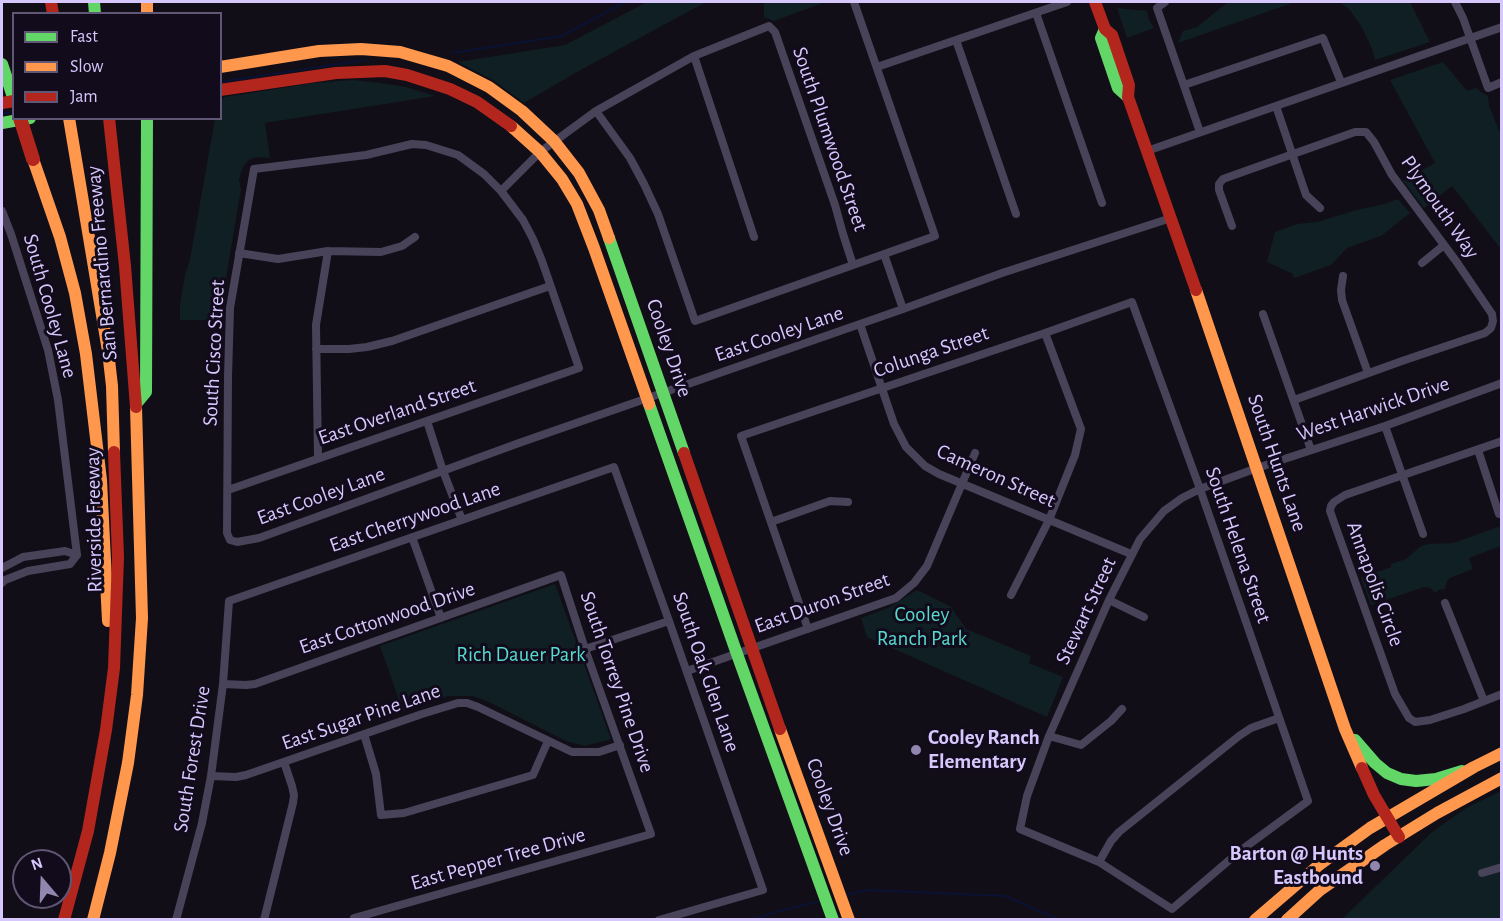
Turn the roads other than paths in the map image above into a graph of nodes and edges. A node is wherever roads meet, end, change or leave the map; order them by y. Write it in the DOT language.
graph roads {
  1 [pos="854,2"];
  2 [pos="1066,2"];
  3 [pos="1095,2"];
  4 [pos="1165,2"];
  5 [pos="1455,2"];
  6 [pos="1036,13"];
  7 [pos="1502,27"];
  8 [pos="1469,37"];
  9 [pos="956,40"];
  10 [pos="694,56"];
  11 [pos="2,64"];
  12 [pos="877,67"];
  13 [pos="222,68"];
  14 [pos="1341,82"];
  15 [pos="1502,82"];
  16 [pos="1184,85"];
  17 [pos="222,90"];
  18 [pos="12,94"];
  19 [pos="1276,106"];
  20 [pos="596,111"];
  21 [pos="19,120"];
  22 [pos="21,120"];
  23 [pos="69,120"];
  24 [pos="109,120"];
  25 [pos="147,121"];
  26 [pos="2,123"];
  27 [pos="1200,132"];
  28 [pos="554,141"];
  29 [pos="1147,151"];
  30 [pos="540,152"];
  31 [pos="1292,155"];
  32 [pos="501,191"];
  33 [pos="1102,202"];
  34 [pos="1320,208"];
  35 [pos="2,211"];
  36 [pos="1016,214"];
  37 [pos="1171,218"];
  38 [pos="1232,226"];
  39 [pos="415,237"];
  40 [pos="754,237"];
  41 [pos="1444,245"];
  42 [pos="327,251"];
  43 [pos="239,253"];
  44 [pos="884,255"];
  45 [pos="1422,263"];
  46 [pos="853,265"];
  47 [pos="1343,276"];
  48 [pos="550,286"];
  49 [pos="1131,302"];
  50 [pos="903,309"];
  51 [pos="1263,314"];
  52 [pos="860,324"];
  53 [pos="1045,333"];
  54 [pos="316,349"];
  55 [pos="1368,373"];
  56 [pos="1502,383"];
  57 [pos="882,388"];
  58 [pos="663,394"];
  59 [pos="647,399"];
  60 [pos="1294,400"];
  61 [pos="136,404"];
  62 [pos="427,421"];
  63 [pos="1385,426"];
  64 [pos="1502,441"];
  65 [pos="1311,450"];
  66 [pos="1478,450"];
  67 [pos="975,453"];
  68 [pos="318,458"];
  69 [pos="614,467"];
  70 [pos="1257,468"];
  71 [pos="443,471"];
  72 [pos="1402,475"];
  73 [pos="962,484"];
  74 [pos="1200,489"];
  75 [pos="228,490"];
  76 [pos="848,502"];
  77 [pos="1499,514"];
  78 [pos="462,520"];
  79 [pos="1049,520"];
  80 [pos="771,522"];
  81 [pos="1423,534"];
  82 [pos="411,537"];
  83 [pos="230,540"];
  84 [pos="1131,554"];
  85 [pos="77,555"];
  86 [pos="2,568"];
  87 [pos="561,575"];
  88 [pos="2,583"];
  89 [pos="1011,595"];
  90 [pos="1109,600"];
  91 [pos="229,601"];
  92 [pos="1445,603"];
  93 [pos="1144,617"];
  94 [pos="441,618"];
  95 [pos="669,621"];
  96 [pos="808,629"];
  97 [pos="752,648"];
  98 [pos="585,649"];
  99 [pos="737,654"];
  100 [pos="114,669"];
  101 [pos="687,671"];
  102 [pos="223,684"];
  103 [pos="1502,694"];
  104 [pos="1484,701"];
  105 [pos="1122,709"];
  106 [pos="1279,718"];
  107 [pos="1345,729"];
  108 [pos="364,734"];
  109 [pos="1049,736"];
  110 [pos="548,741"];
  111 [pos="620,745"];
  112 [pos="1502,753"];
  113 [pos="284,762"];
  114 [pos="1474,767"];
  115 [pos="211,776"];
  116 [pos="1502,778"];
  117 [pos="1386,818"];
  118 [pos="651,834"];
  119 [pos="1399,837"];
  120 [pos="819,858"];
  121 [pos="1099,862"];
  122 [pos="1502,867"];
  123 [pos="1482,873"];
  124 [pos="826,877"];
  125 [pos="355,919"];
  126 [pos="64,920"];
  127 [pos="93,920"];
  128 [pos="176,920"];
  129 [pos="264,920"];
  130 [pos="659,920"];
  131 [pos="833,920"];
  132 [pos="849,920"];
  133 [pos="1256,920"];
  134 [pos="1287,920"];
  1 -- 12 [label="street"];
  2 -- 6 [label="street"];
  3 -- 29 [label="main road, South Hunts Lane"];
  4 -- 16 [label="street"];
  5 -- 8 [label="street"];
  6 -- 9 [label="street"];
  6 -- 33 [label="street"];
  7 -- 8 [label="street"];
  8 -- 14 [label="street"];
  8 -- 15 [label="street"];
  9 -- 12 [label="street"];
  9 -- 36 [label="street"];
  10 -- 20 [label="street"];
  10 -- 40 [label="street"];
  10 -- 46 [label="street, South Plumwood Street"];
  11 -- 18 [label="main road"];
  12 -- 44 [label="street"];
  13 -- 28 [label="main road, Cooley Drive"];
  14 -- 16 [label="street"];
  14 -- 19 [label="street"];
  16 -- 27 [label="street"];
  17 -- 30 [label="main road, Cooley Drive"];
  19 -- 27 [label="street"];
  19 -- 31 [label="street"];
  20 -- 28 [label="street"];
  20 -- 46 [label="street"];
  21 -- 26 [label="main road"];
  22 -- 100 [label="main road, bridge"];
  23 -- 100 [label="main road, Riverside Freeway"];
  24 -- 61 [label="main road, San Bernardino Freeway"];
  25 -- 61 [label="main road"];
  27 -- 29 [label="street"];
  28 -- 30 [label="street"];
  28 -- 58 [label="main road, Cooley Drive"];
  29 -- 37 [label="main road, South Hunts Lane"];
  30 -- 32 [label="street"];
  30 -- 59 [label="main road, Cooley Drive"];
  31 -- 34 [label="street"];
  31 -- 38 [label="street, Plymouth Way"];
  31 -- 41 [label="street, Plymouth Way"];
  32 -- 43 [label="street, South Cisco Street"];
  32 -- 48 [label="street"];
  35 -- 85 [label="street, South Cooley Lane"];
  37 -- 50 [label="street, East Cooley Lane"];
  37 -- 70 [label="main road, South Hunts Lane"];
  39 -- 42 [label="street"];
  41 -- 45 [label="street"];
  41 -- 55 [label="street, Plymouth Way"];
  42 -- 43 [label="street"];
  42 -- 54 [label="street"];
  43 -- 75 [label="street, South Cisco Street"];
  44 -- 46 [label="street"];
  44 -- 50 [label="street"];
  47 -- 55 [label="street"];
  48 -- 54 [label="street"];
  48 -- 62 [label="street, East Overland Street"];
  49 -- 53 [label="street, Colunga Street"];
  49 -- 74 [label="street, South Helena Street"];
  50 -- 52 [label="street, East Cooley Lane"];
  51 -- 60 [label="street"];
  52 -- 57 [label="street, Cameron Street"];
  52 -- 58 [label="street, East Cooley Lane"];
  53 -- 57 [label="street, Colunga Street"];
  53 -- 79 [label="street"];
  54 -- 68 [label="street"];
  55 -- 60 [label="street, Plymouth Way"];
  56 -- 63 [label="street, West Harwick Drive"];
  57 -- 73 [label="street, Cameron Street"];
  57 -- 80 [label="street, Colunga Street"];
  58 -- 59 [label="street, East Cooley Lane"];
  58 -- 97 [label="main road, Cooley Drive"];
  59 -- 71 [label="street, East Cooley Lane"];
  59 -- 99 [label="main road, Cooley Drive"];
  60 -- 65 [label="street"];
  61 -- 127 [label="main road"];
  62 -- 68 [label="street, East Overland Street"];
  62 -- 71 [label="street"];
  63 -- 65 [label="street, West Harwick Drive"];
  63 -- 72 [label="street"];
  64 -- 66 [label="street, Annapolis Circle"];
  65 -- 70 [label="street, West Harwick Drive"];
  66 -- 72 [label="street, Annapolis Circle"];
  66 -- 77 [label="street"];
  67 -- 73 [label="street, East Duron Street"];
  68 -- 75 [label="street, East Overland Street"];
  69 -- 78 [label="street, East Cherrywood Lane"];
  69 -- 95 [label="street, South Oak Glen Lane"];
  70 -- 74 [label="street, Stewart Street"];
  70 -- 107 [label="main road, South Hunts Lane"];
  71 -- 78 [label="street"];
  71 -- 83 [label="street, East Cooley Lane"];
  72 -- 81 [label="street"];
  72 -- 104 [label="street, Annapolis Circle"];
  73 -- 79 [label="street, Cameron Street"];
  73 -- 96 [label="street, East Duron Street"];
  74 -- 84 [label="street, Stewart Street"];
  74 -- 106 [label="street, South Helena Street"];
  75 -- 83 [label="street, South Cisco Street"];
  76 -- 80 [label="street"];
  78 -- 82 [label="street, East Cherrywood Lane"];
  79 -- 84 [label="street, Cameron Street"];
  79 -- 89 [label="street"];
  80 -- 96 [label="street"];
  82 -- 91 [label="street, East Cherrywood Lane"];
  82 -- 94 [label="street"];
  84 -- 90 [label="street, Stewart Street"];
  85 -- 86 [label="street"];
  85 -- 88 [label="street"];
  87 -- 94 [label="street, East Cottonwood Drive"];
  87 -- 98 [label="street, South Torrey Pine Drive"];
  90 -- 93 [label="street"];
  90 -- 109 [label="street, Stewart Street"];
  91 -- 102 [label="street, South Forest Drive"];
  92 -- 104 [label="street"];
  94 -- 102 [label="street, East Cottonwood Drive"];
  95 -- 98 [label="street"];
  95 -- 101 [label="street, South Oak Glen Lane"];
  96 -- 97 [label="street, East Duron Street"];
  97 -- 99 [label="street, East Duron Street"];
  97 -- 120 [label="main road, Cooley Drive"];
  98 -- 111 [label="street, South Torrey Pine Drive"];
  99 -- 101 [label="street, East Duron Street"];
  99 -- 120 [label="main road, Cooley Drive"];
  100 -- 126 [label="main road, Riverside Freeway"];
  101 -- 130 [label="street, South Oak Glen Lane"];
  102 -- 115 [label="street, South Forest Drive"];
  103 -- 104 [label="street, Annapolis Circle"];
  105 -- 109 [label="street"];
  106 -- 121 [label="street"];
  106 -- 121 [label="street, South Helena Street"];
  107 -- 114 [label="main road"];
  107 -- 117 [label="main road, South Hunts Lane"];
  108 -- 110 [label="street, East Sugar Pine Lane"];
  108 -- 110 [label="street"];
  108 -- 113 [label="street, East Sugar Pine Lane"];
  109 -- 121 [label="street, Stewart Street"];
  110 -- 111 [label="street, East Sugar Pine Lane"];
  111 -- 118 [label="street, South Torrey Pine Drive"];
  112 -- 114 [label="main road"];
  113 -- 115 [label="street, East Sugar Pine Lane"];
  113 -- 129 [label="street"];
  114 -- 117 [label="main road"];
  115 -- 128 [label="street, South Forest Drive"];
  116 -- 119 [label="main road"];
  117 -- 119 [label="main road, South Hunts Lane"];
  117 -- 133 [label="main road"];
  118 -- 125 [label="street, East Pepper Tree Drive"];
  119 -- 134 [label="main road"];
  120 -- 124 [label="main road, Cooley Drive"];
  122 -- 123 [label="street"];
  124 -- 131 [label="main road, Cooley Drive"];
  124 -- 132 [label="main road, Cooley Drive"];
}
